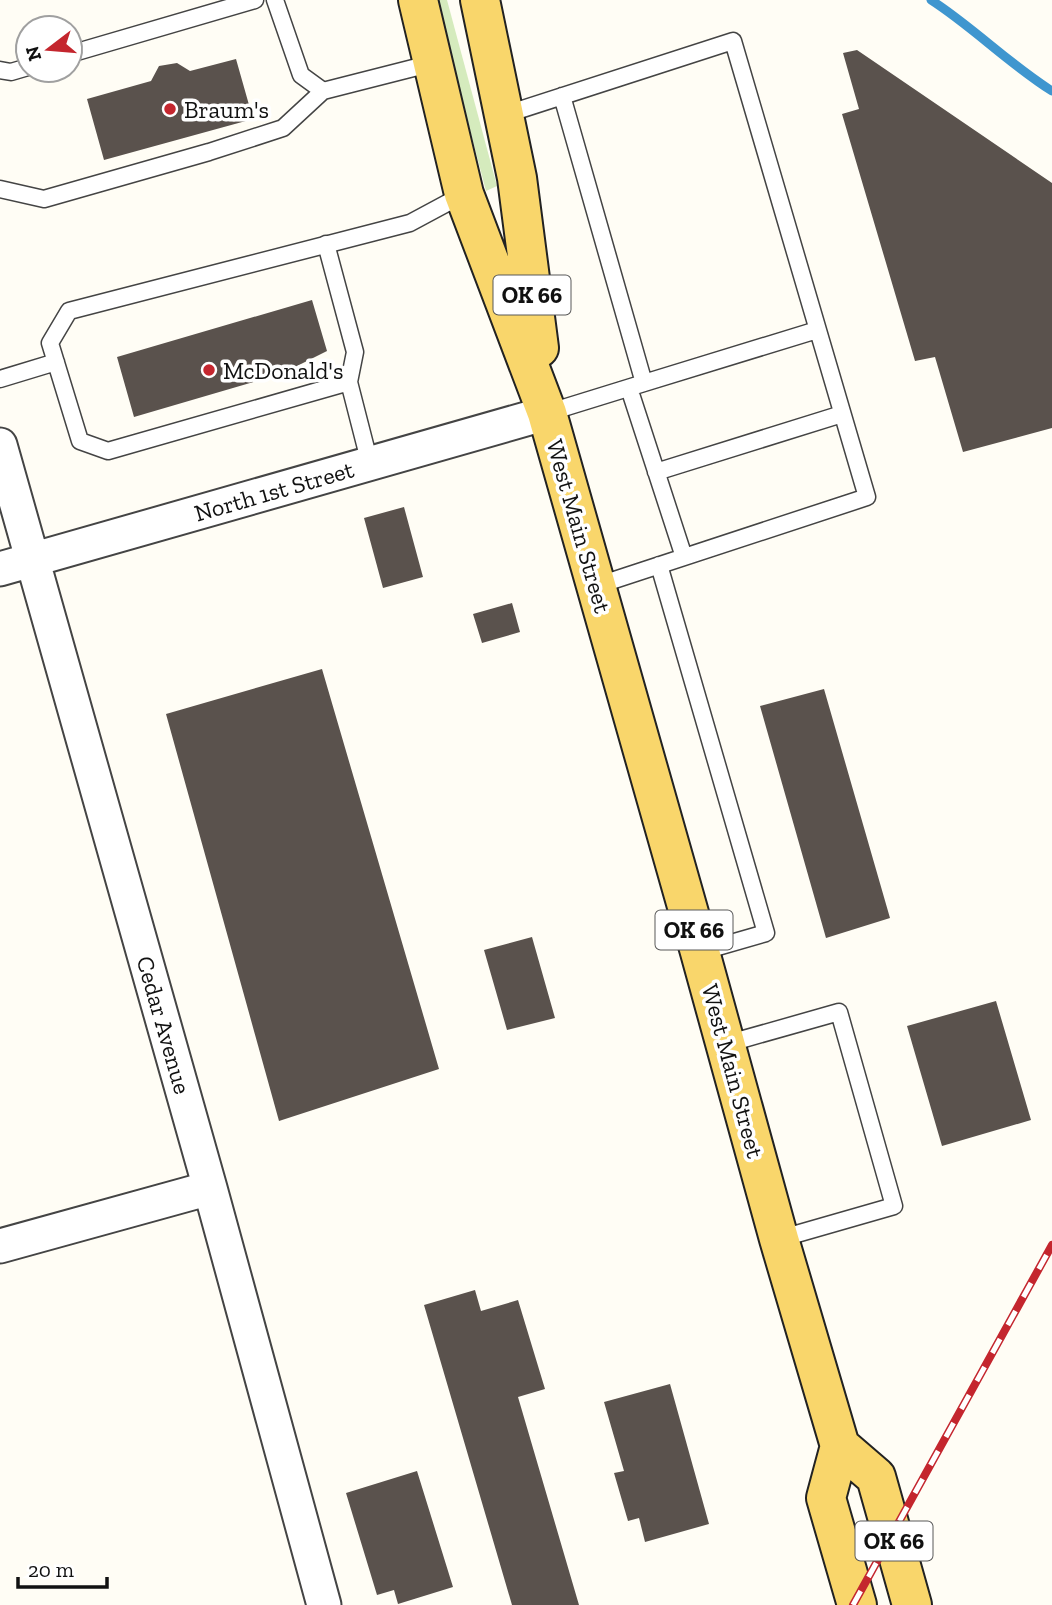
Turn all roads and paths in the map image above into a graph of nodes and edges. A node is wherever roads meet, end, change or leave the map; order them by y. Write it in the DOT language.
graph roads {
  1 [pos="255,0"];
  2 [pos="275,0"];
  3 [pos="418,0"];
  4 [pos="480,0"];
  5 [pos="84,50"];
  6 [pos="433,63"];
  7 [pos="323,91"];
  8 [pos="562,96"];
  9 [pos="503,115"];
  10 [pos="0,189"];
  11 [pos="464,194"];
  12 [pos="326,244"];
  13 [pos="817,330"];
  14 [pos="56,362"];
  15 [pos="0,379"];
  16 [pos="349,383"];
  17 [pos="636,385"];
  18 [pos="547,413"];
  19 [pos="842,414"];
  20 [pos="0,445"];
  21 [pos="370,464"];
  22 [pos="656,472"];
  23 [pos="684,557"];
  24 [pos="34,560"];
  25 [pos="659,565"];
  26 [pos="0,569"];
  27 [pos="596,586"];
  28 [pos="700,952"];
  29 [pos="725,1044"];
  30 [pos="210,1188"];
  31 [pos="779,1239"];
  32 [pos="0,1246"];
  33 [pos="840,1446"];
  34 [pos="853,1603"];
  35 [pos="324,1605"];
  36 [pos="912,1605"];
  1 -- 5 [label="lane"];
  2 -- 7 [label="lane"];
  3 -- 6 [label="main road, West Main Street / OK 66"];
  4 -- 9 [label="main road, West Main Street / OK 66"];
  6 -- 7 [label="lane"];
  6 -- 11 [label="main road, West Main Street / OK 66"];
  7 -- 10 [label="lane"];
  8 -- 9 [label="lane"];
  8 -- 13 [label="lane"];
  8 -- 17 [label="lane"];
  9 -- 18 [label="main road, West Main Street / OK 66"];
  11 -- 12 [label="lane"];
  11 -- 18 [label="main road, West Main Street / OK 66"];
  12 -- 14 [label="lane"];
  12 -- 16 [label="lane"];
  13 -- 17 [label="lane"];
  13 -- 19 [label="lane"];
  14 -- 15 [label="lane"];
  14 -- 16 [label="lane"];
  16 -- 21 [label="lane"];
  17 -- 18 [label="lane"];
  17 -- 22 [label="lane"];
  18 -- 21 [label="street, North 1st Street"];
  18 -- 27 [label="main road, West Main Street / OK 66"];
  19 -- 22 [label="lane"];
  19 -- 23 [label="lane"];
  20 -- 24 [label="street, Cedar Avenue"];
  21 -- 24 [label="street, North 1st Street"];
  22 -- 23 [label="lane"];
  23 -- 25 [label="lane"];
  24 -- 26 [label="street, North 1st Street"];
  24 -- 30 [label="street, Cedar Avenue"];
  25 -- 27 [label="lane"];
  25 -- 28 [label="lane"];
  27 -- 28 [label="main road, West Main Street / OK 66"];
  28 -- 29 [label="main road, West Main Street / OK 66"];
  29 -- 31 [label="main road, West Main Street / OK 66"];
  29 -- 31 [label="lane"];
  30 -- 32 [label="street"];
  30 -- 35 [label="street, Cedar Avenue"];
  31 -- 33 [label="main road, West Main Street / OK 66"];
  33 -- 34 [label="main road, OK 66"];
  33 -- 36 [label="main road, OK 66"];
}
